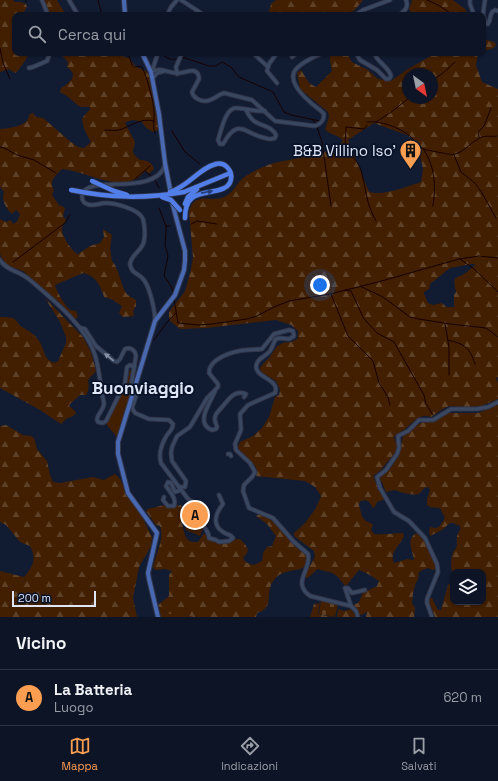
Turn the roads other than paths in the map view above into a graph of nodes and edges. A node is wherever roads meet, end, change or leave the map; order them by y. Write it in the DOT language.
graph roads {
  1 [pos="42,0"];
  2 [pos="70,0"];
  3 [pos="124,0"];
  4 [pos="177,0"];
  5 [pos="181,0"];
  6 [pos="390,0"];
  7 [pos="406,0"];
  8 [pos="470,0"];
  9 [pos="485,0"];
  10 [pos="498,11"];
  11 [pos="47,12"];
  12 [pos="76,12"];
  13 [pos="125,12"];
  14 [pos="169,12"];
  15 [pos="199,12"];
  16 [pos="359,12"];
  17 [pos="402,12"];
  18 [pos="473,12"];
  19 [pos="483,12"];
  20 [pos="486,24"];
  21 [pos="49,56"];
  22 [pos="144,56"];
  23 [pos="157,56"];
  24 [pos="181,56"];
  25 [pos="256,56"];
  26 [pos="275,56"];
  27 [pos="316,56"];
  28 [pos="358,56"];
  29 [pos="376,56"];
  30 [pos="176,67"];
  31 [pos="268,67"];
  32 [pos="29,68"];
  33 [pos="153,70"];
  34 [pos="169,72"];
  35 [pos="177,74"];
  36 [pos="277,84"];
  37 [pos="246,110"];
  38 [pos="265,112"];
  39 [pos="165,163"];
  40 [pos="228,174"];
  41 [pos="90,180"];
  42 [pos="206,183"];
  43 [pos="71,190"];
  44 [pos="139,197"];
  45 [pos="152,197"];
  46 [pos="185,218"];
  47 [pos="0,260"];
  48 [pos="155,321"];
  49 [pos="81,328"];
  50 [pos="134,367"];
  51 [pos="134,390"];
  52 [pos="215,391"];
  53 [pos="244,397"];
  54 [pos="498,402"];
  55 [pos="180,489"];
  56 [pos="219,495"];
  57 [pos="164,497"];
  58 [pos="365,590"];
  59 [pos="351,606"];
  60 [pos="158,617"];
  61 [pos="358,617"];
  62 [pos="432,617"];
  1 -- 11 [label="street"];
  2 -- 12 [label="street"];
  3 -- 13 [label="main road"];
  4 -- 14 [label="street"];
  5 -- 15 [label="street"];
  6 -- 16 [label="street"];
  7 -- 17 [label="street"];
  8 -- 18 [label="street"];
  9 -- 19 [label="street"];
  10 -- 20 [label="street"];
  21 -- 32 [label="street"];
  22 -- 33 [label="main road"];
  23 -- 33 [label="street"];
  24 -- 30 [label="street"];
  25 -- 31 [label="street"];
  26 -- 31 [label="street"];
  27 -- 38 [label="street"];
  28 -- 29 [label="street"];
  30 -- 34 [label="street"];
  30 -- 35 [label="street"];
  31 -- 36 [label="street"];
  33 -- 34 [label="street"];
  33 -- 39 [label="main road"];
  34 -- 35 [label="street"];
  35 -- 38 [label="street"];
  37 -- 37 [label="street"];
  37 -- 38 [label="street"];
  39 -- 48 [label="main road, bridge"];
  39 -- 48 [label="street"];
  40 -- 42 [label="highway"];
  41 -- 44 [label="highway, bridge"];
  42 -- 45 [label="highway, bridge"];
  42 -- 46 [label="highway"];
  43 -- 44 [label="highway, bridge"];
  44 -- 45 [label="highway, bridge"];
  45 -- 46 [label="highway, bridge"];
  46 -- 45 [label="highway, one-way, bridge"];
  47 -- 49 [label="street"];
  48 -- 51 [label="main road"];
  50 -- 49 [label="street, one-way"];
  49 -- 50 [label="street"];
  50 -- 51 [label="street"];
  51 -- 55 [label="street"];
  51 -- 60 [label="main road"];
  52 -- 53 [label="street"];
  52 -- 55 [label="street"];
  52 -- 59 [label="street"];
  54 -- 62 [label="street"];
  55 -- 56 [label="street"];
  55 -- 57 [label="street"];
  58 -- 59 [label="street"];
  59 -- 61 [label="street"];
}
